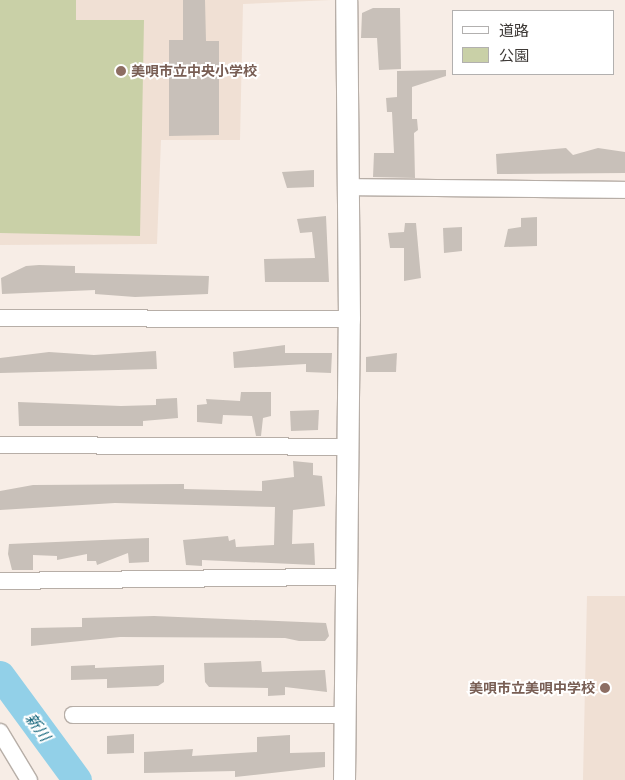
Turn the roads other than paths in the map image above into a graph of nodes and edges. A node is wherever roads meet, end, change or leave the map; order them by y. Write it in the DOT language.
graph roads {
  1 [pos="346,0"];
  2 [pos="346,187"];
  3 [pos="625,190"];
  4 [pos="0,318"];
  5 [pos="349,319"];
  6 [pos="0,445"];
  7 [pos="348,447"];
  8 [pos="347,577"];
  9 [pos="0,581"];
  10 [pos="346,714"];
  11 [pos="74,715"];
  12 [pos="0,732"];
  13 [pos="29,780"];
  14 [pos="344,780"];
  1 -- 2 [label="street"];
  2 -- 3 [label="street"];
  2 -- 5 [label="street"];
  4 -- 5 [label="street"];
  5 -- 7 [label="street"];
  6 -- 7 [label="street"];
  7 -- 8 [label="street"];
  8 -- 9 [label="street"];
  8 -- 10 [label="street"];
  10 -- 11 [label="street"];
  10 -- 14 [label="street"];
  12 -- 13 [label="street"];
}
